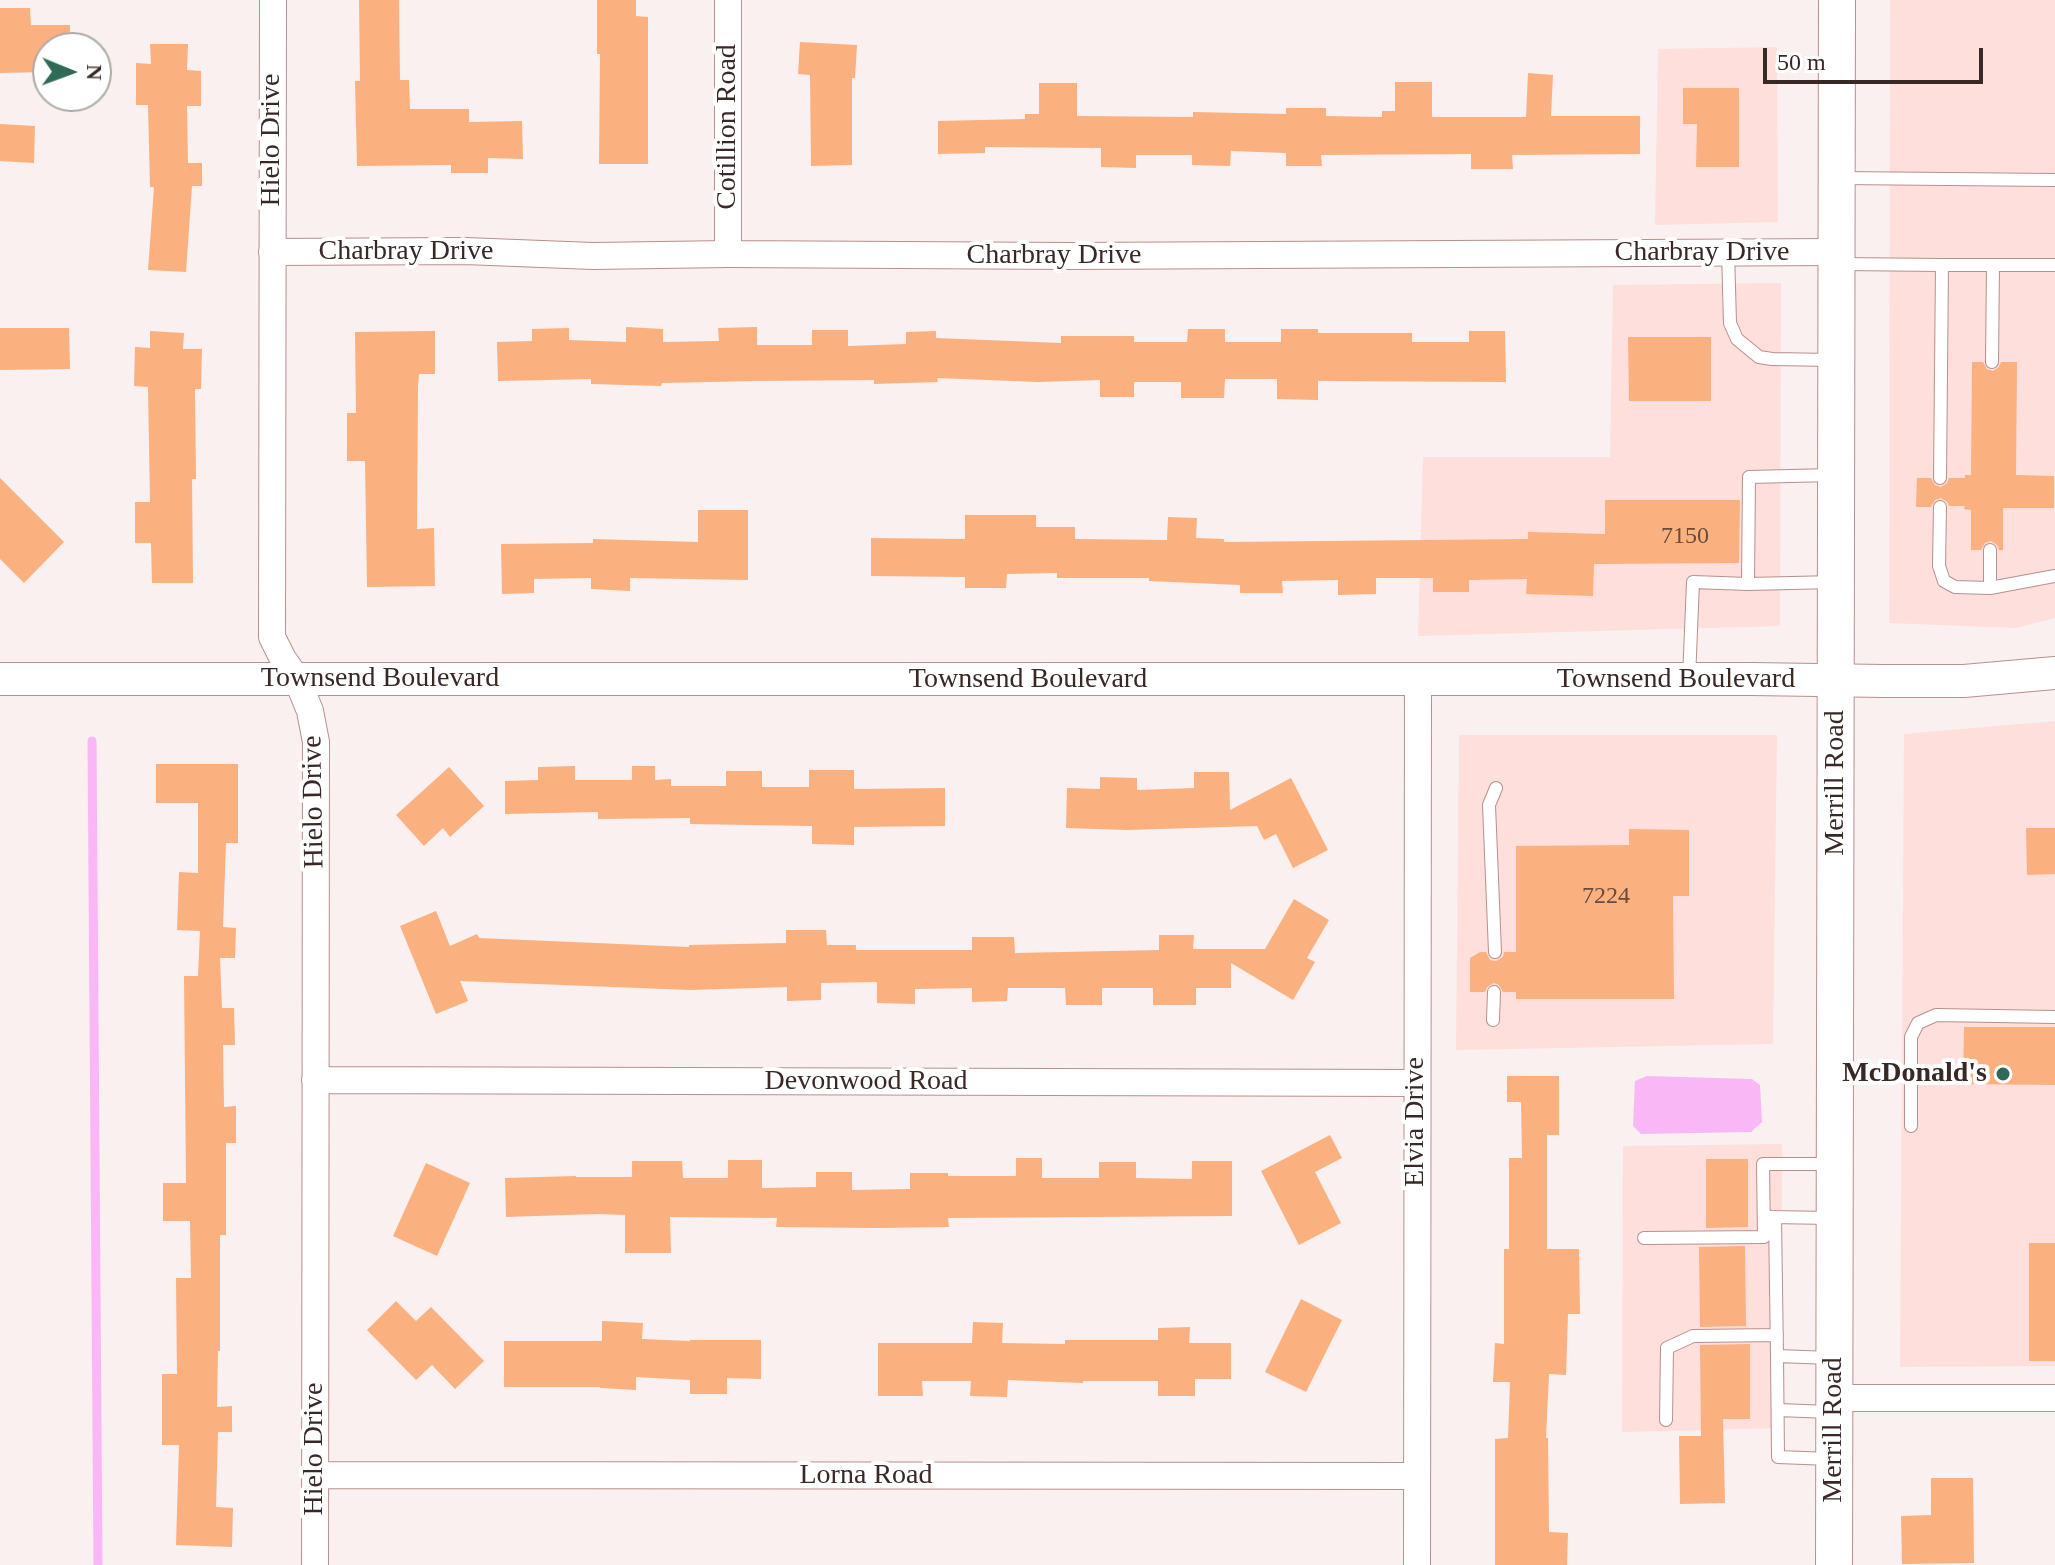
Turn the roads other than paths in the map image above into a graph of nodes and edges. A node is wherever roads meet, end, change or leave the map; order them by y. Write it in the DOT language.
graph roads {
  1 [pos="273,0"];
  2 [pos="728,0"];
  3 [pos="1837,0"];
  4 [pos="1837,178"];
  5 [pos="2055,180"];
  6 [pos="272,252"];
  7 [pos="1728,252"];
  8 [pos="728,254"];
  9 [pos="1836,258"];
  10 [pos="1942,265"];
  11 [pos="1993,265"];
  12 [pos="2055,265"];
  13 [pos="1836,360"];
  14 [pos="1992,362"];
  15 [pos="1836,475"];
  16 [pos="1940,478"];
  17 [pos="1940,507"];
  18 [pos="1990,550"];
  19 [pos="2055,576"];
  20 [pos="1836,582"];
  21 [pos="1748,584"];
  22 [pos="1990,588"];
  23 [pos="2055,673"];
  24 [pos="0,679"];
  25 [pos="297,679"];
  26 [pos="1418,679"];
  27 [pos="1689,679"];
  28 [pos="1836,681"];
  29 [pos="1496,788"];
  30 [pos="1495,952"];
  31 [pos="1494,992"];
  32 [pos="2055,1017"];
  33 [pos="1493,1020"];
  34 [pos="315,1080"];
  35 [pos="1416,1083"];
  36 [pos="1911,1126"];
  37 [pos="1834,1164"];
  38 [pos="1769,1217"];
  39 [pos="1835,1218"];
  40 [pos="1644,1238"];
  41 [pos="1777,1335"];
  42 [pos="1777,1356"];
  43 [pos="1834,1358"];
  44 [pos="2055,1398"];
  45 [pos="1834,1405"];
  46 [pos="1778,1410"];
  47 [pos="1666,1420"];
  48 [pos="1834,1459"];
  49 [pos="315,1475"];
  50 [pos="1416,1476"];
  51 [pos="315,1565"];
  52 [pos="1417,1565"];
  53 [pos="1834,1565"];
  1 -- 6 [label="street, Hielo Drive"];
  2 -- 8 [label="street, Cotillion Road"];
  3 -- 4 [label="main road, Merrill Road"];
  4 -- 5 [label="lane"];
  4 -- 9 [label="main road, Merrill Road"];
  6 -- 8 [label="street, Charbray Drive"];
  6 -- 25 [label="street, Hielo Drive"];
  7 -- 8 [label="street, Charbray Drive"];
  7 -- 9 [label="street, Charbray Drive"];
  7 -- 13 [label="lane"];
  9 -- 10 [label="lane"];
  9 -- 13 [label="main road, Merrill Road"];
  10 -- 11 [label="lane"];
  10 -- 16 [label="lane"];
  11 -- 12 [label="lane"];
  11 -- 14 [label="lane"];
  13 -- 15 [label="main road, Merrill Road"];
  15 -- 20 [label="main road, Merrill Road"];
  15 -- 21 [label="lane"];
  17 -- 22 [label="lane"];
  18 -- 22 [label="lane"];
  19 -- 22 [label="lane"];
  20 -- 21 [label="lane"];
  20 -- 28 [label="main road, Merrill Road"];
  21 -- 27 [label="lane"];
  23 -- 28 [label="street, Townsend Boulevard"];
  24 -- 25 [label="street, Townsend Boulevard"];
  25 -- 26 [label="street, Townsend Boulevard"];
  25 -- 34 [label="street, Hielo Drive"];
  26 -- 27 [label="street, Townsend Boulevard"];
  26 -- 35 [label="street, Elvia Drive"];
  27 -- 28 [label="street, Townsend Boulevard"];
  28 -- 37 [label="main road, Merrill Road"];
  29 -- 30 [label="lane"];
  31 -- 33 [label="lane"];
  32 -- 36 [label="lane"];
  34 -- 35 [label="street, Devonwood Road"];
  34 -- 49 [label="street, Hielo Drive"];
  35 -- 50 [label="street, Elvia Drive"];
  37 -- 38 [label="lane"];
  37 -- 39 [label="main road, Merrill Road"];
  38 -- 39 [label="lane"];
  38 -- 40 [label="lane"];
  38 -- 41 [label="lane"];
  39 -- 43 [label="main road, Merrill Road"];
  41 -- 42 [label="lane"];
  41 -- 47 [label="lane"];
  42 -- 43 [label="lane"];
  42 -- 46 [label="lane"];
  43 -- 45 [label="main road, Merrill Road"];
  44 -- 45 [label="street"];
  45 -- 46 [label="lane"];
  45 -- 48 [label="main road, Merrill Road"];
  46 -- 48 [label="lane"];
  48 -- 53 [label="main road, Merrill Road"];
  49 -- 50 [label="street, Lorna Road"];
  49 -- 51 [label="street, Hielo Drive"];
  50 -- 52 [label="street, Elvia Drive"];
}
